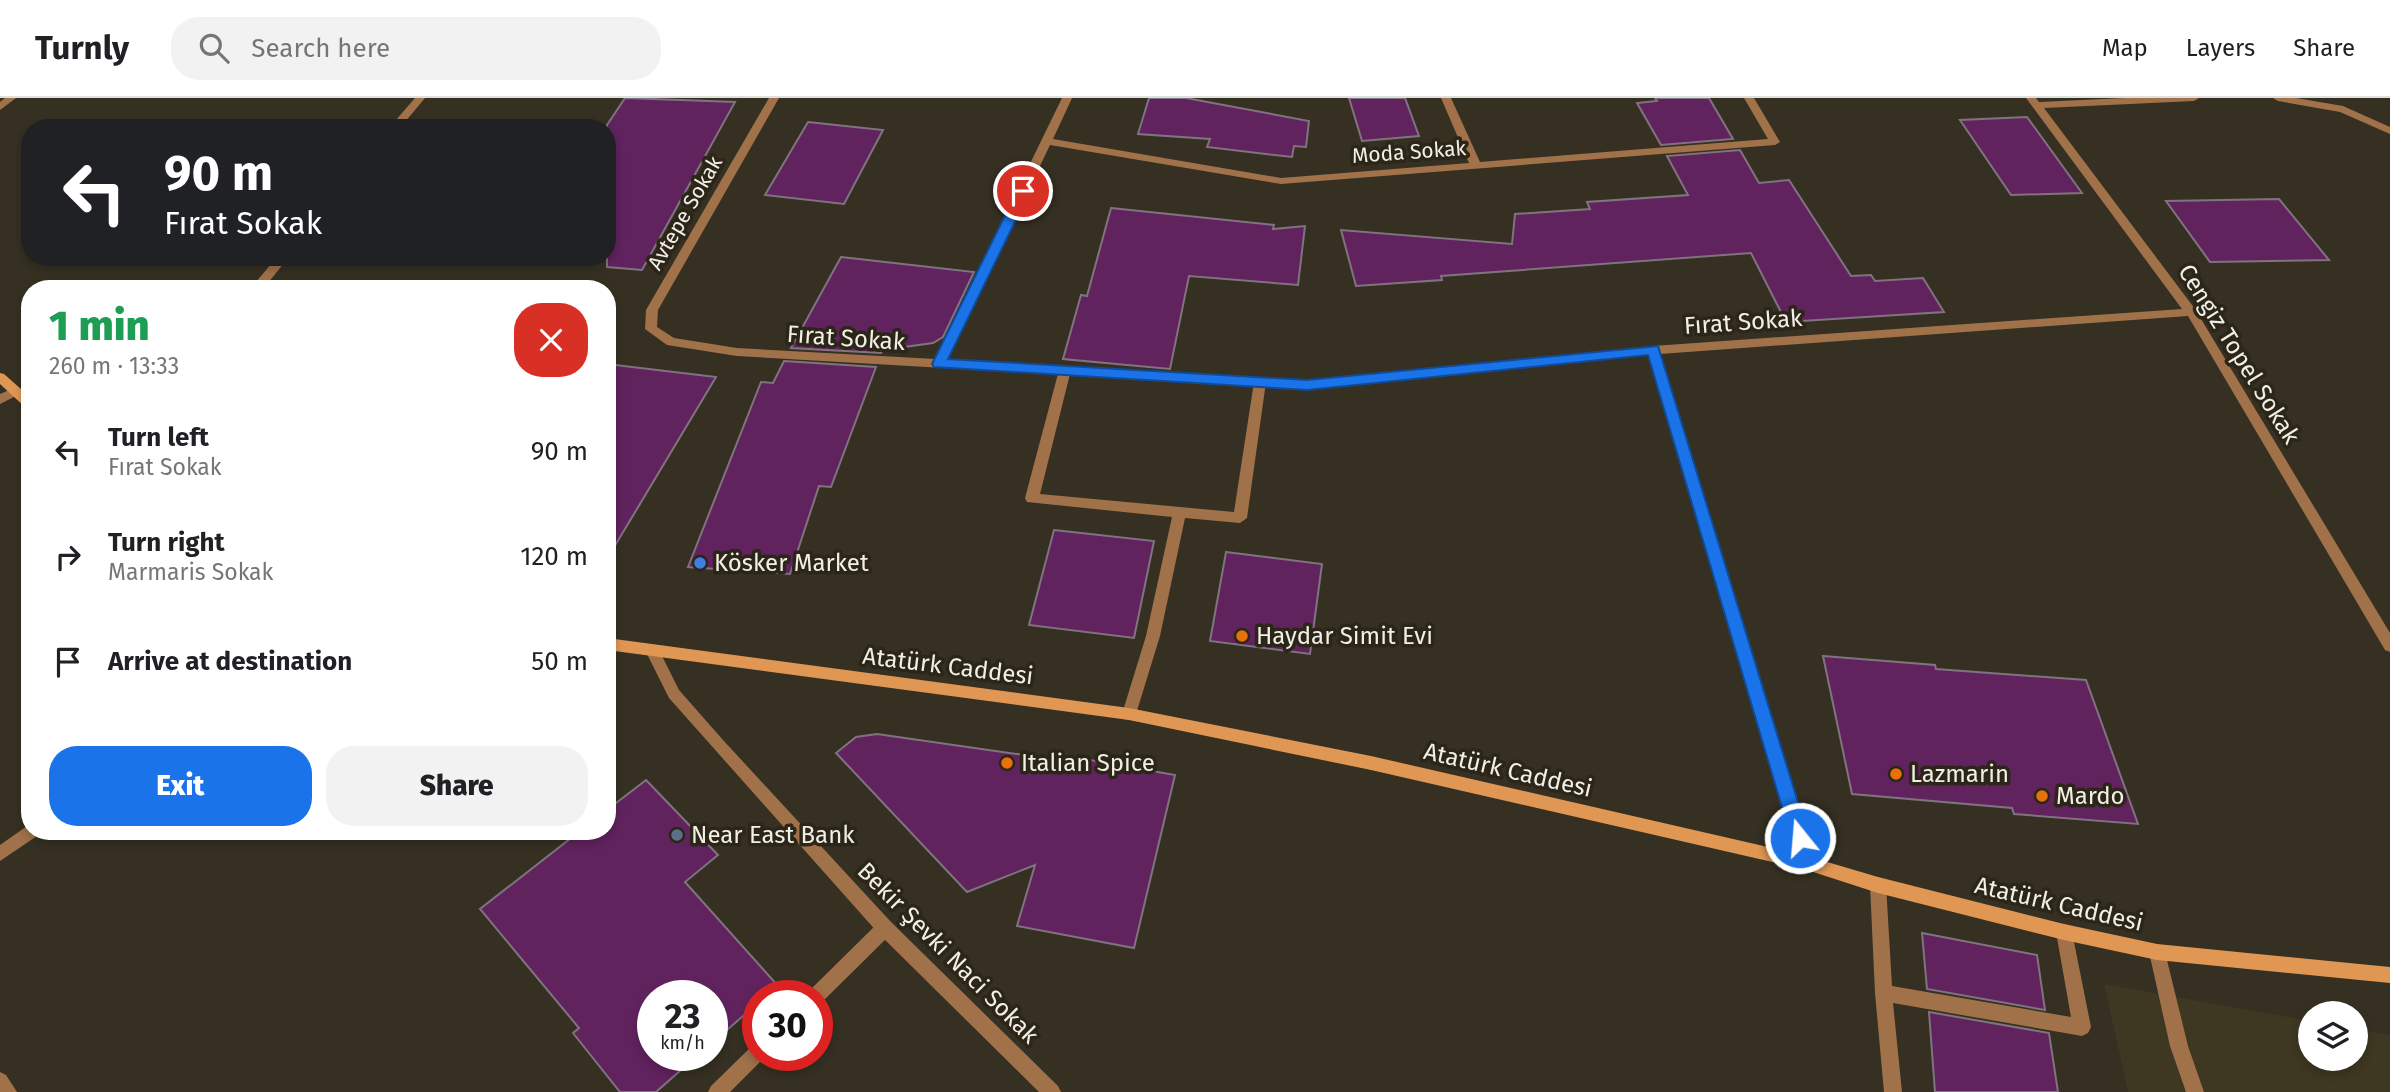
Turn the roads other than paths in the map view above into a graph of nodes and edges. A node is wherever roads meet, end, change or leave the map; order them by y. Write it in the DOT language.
graph roads {
  1 [pos="12,98"];
  2 [pos="420,98"];
  3 [pos="774,98"];
  4 [pos="1067,98"];
  5 [pos="1446,98"];
  6 [pos="1749,98"];
  7 [pos="2194,98"];
  8 [pos="2278,98"];
  9 [pos="2034,101"];
  10 [pos="0,107"];
  11 [pos="402,119"];
  12 [pos="2390,131"];
  13 [pos="1047,141"];
  14 [pos="1476,166"];
  15 [pos="275,266"];
  16 [pos="264,280"];
  17 [pos="2191,312"];
  18 [pos="671,342"];
  19 [pos="1653,349"];
  20 [pos="939,364"];
  21 [pos="1065,370"];
  22 [pos="0,377"];
  23 [pos="1260,382"];
  24 [pos="16,391"];
  25 [pos="21,396"];
  26 [pos="0,399"];
  27 [pos="1180,512"];
  28 [pos="616,646"];
  29 [pos="2390,646"];
  30 [pos="653,652"];
  31 [pos="1129,715"];
  32 [pos="21,838"];
  33 [pos="0,854"];
  34 [pos="1807,863"];
  35 [pos="1878,885"];
  36 [pos="886,928"];
  37 [pos="2064,932"];
  38 [pos="2157,952"];
  39 [pos="2390,975"];
  40 [pos="832,980"];
  41 [pos="1884,993"];
  42 [pos="742,1068"];
  43 [pos="0,1081"];
  44 [pos="8,1092"];
  45 [pos="717,1092"];
  46 [pos="1052,1092"];
  47 [pos="1893,1092"];
  48 [pos="2195,1092"];
  1 -- 10 [label="street"];
  2 -- 11 [label="street"];
  3 -- 18 [label="street, Avtepe Sokak"];
  4 -- 13 [label="street"];
  5 -- 14 [label="street"];
  6 -- 14 [label="street, Moda Sokak"];
  7 -- 9 [label="street"];
  8 -- 12 [label="street"];
  9 -- 17 [label="street, Cengiz Topel Sokak"];
  13 -- 14 [label="street, Moda Sokak"];
  13 -- 20 [label="street"];
  15 -- 16 [label="street"];
  17 -- 19 [label="street, Fırat Sokak"];
  17 -- 29 [label="street, Cengiz Topel Sokak"];
  18 -- 20 [label="street, Fırat Sokak"];
  19 -- 23 [label="street, Fırat Sokak"];
  19 -- 34 [label="street"];
  20 -- 21 [label="street, Fırat Sokak"];
  21 -- 23 [label="street, Fırat Sokak"];
  21 -- 27 [label="street"];
  22 -- 24 [label="main road"];
  23 -- 27 [label="street"];
  24 -- 25 [label="main road"];
  24 -- 26 [label="street"];
  27 -- 31 [label="street"];
  28 -- 30 [label="main road, Atatürk Caddesi"];
  30 -- 31 [label="main road, Atatürk Caddesi"];
  30 -- 36 [label="street, Bekir Şevki Naci Sokak"];
  31 -- 34 [label="main road, Atatürk Caddesi"];
  32 -- 33 [label="street"];
  34 -- 35 [label="main road, Atatürk Caddesi"];
  35 -- 37 [label="main road, Atatürk Caddesi"];
  35 -- 41 [label="street"];
  36 -- 40 [label="street"];
  36 -- 46 [label="street, Bekir Şevki Naci Sokak"];
  37 -- 38 [label="main road, Atatürk Caddesi"];
  37 -- 41 [label="street"];
  38 -- 39 [label="main road, Atatürk Caddesi"];
  38 -- 48 [label="street"];
  41 -- 47 [label="street"];
  42 -- 45 [label="street"];
  43 -- 44 [label="street"];
}
